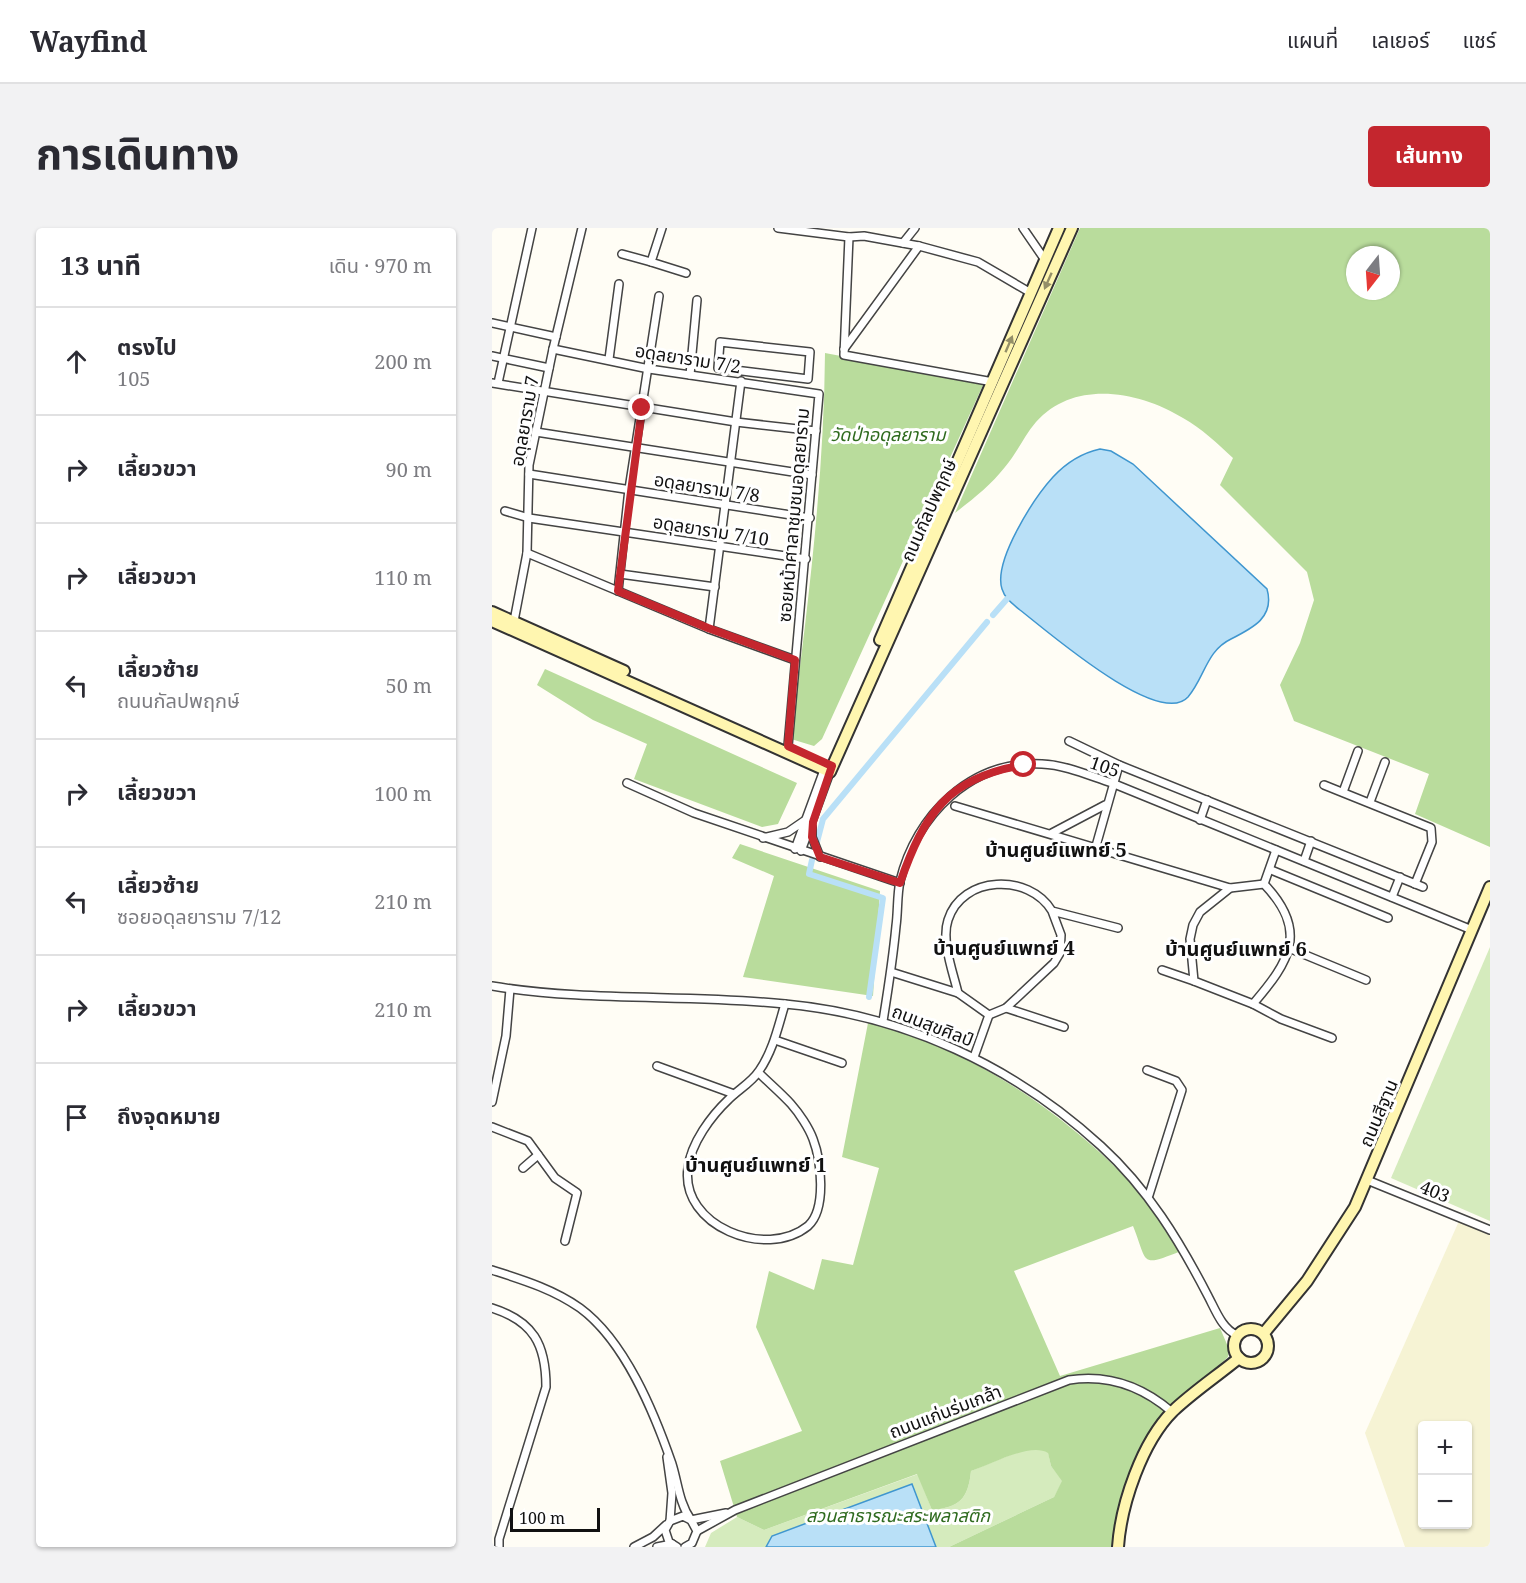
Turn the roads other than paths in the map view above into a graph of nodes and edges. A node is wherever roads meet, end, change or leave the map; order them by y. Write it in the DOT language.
graph roads {
  1 [pos="532,228"];
  2 [pos="582,228"];
  3 [pos="662,228"];
  4 [pos="778,228"];
  5 [pos="915,228"];
  6 [pos="1023,228"];
  7 [pos="1059,228"];
  8 [pos="1072,228"];
  9 [pos="866,232"];
  10 [pos="849,237"];
  11 [pos="903,243"];
  12 [pos="919,246"];
  13 [pos="622,254"];
  14 [pos="1045,260"];
  15 [pos="651,262"];
  16 [pos="686,273"];
  17 [pos="619,284"];
  18 [pos="1031,293"];
  19 [pos="659,296"];
  20 [pos="697,300"];
  21 [pos="492,323"];
  22 [pos="510,327"];
  23 [pos="556,337"];
  24 [pos="553,349"];
  25 [pos="844,349"];
  26 [pos="492,356"];
  27 [pos="503,358"];
  28 [pos="609,359"];
  29 [pos="549,368"];
  30 [pos="649,369"];
  31 [pos="765,374"];
  32 [pos="690,375"];
  33 [pos="741,381"];
  34 [pos="993,382"];
  35 [pos="495,383"];
  36 [pos="763,385"];
  37 [pos="545,390"];
  38 [pos="819,394"];
  39 [pos="642,408"];
  40 [pos="736,422"];
  41 [pos="816,431"];
  42 [pos="536,432"];
  43 [pos="636,449"];
  44 [pos="962,462"];
  45 [pos="732,464"];
  46 [pos="529,474"];
  47 [pos="812,475"];
  48 [pos="629,489"];
  49 [pos="727,505"];
  50 [pos="505,511"];
  51 [pos="529,518"];
  52 [pos="810,518"];
  53 [pos="625,532"];
  54 [pos="721,546"];
  55 [pos="527,553"];
  56 [pos="806,559"];
  57 [pos="620,574"];
  58 [pos="715,588"];
  59 [pos="618,591"];
  60 [pos="492,612"];
  61 [pos="492,621"];
  62 [pos="514,621"];
  63 [pos="708,628"];
  64 [pos="795,660"];
  65 [pos="1069,741"];
  66 [pos="788,746"];
  67 [pos="1358,751"];
  68 [pos="1385,762"];
  69 [pos="1119,765"];
  70 [pos="828,768"];
  71 [pos="627,783"];
  72 [pos="1112,783"];
  73 [pos="1324,785"];
  74 [pos="1343,792"];
  75 [pos="1207,800"];
  76 [pos="1370,802"];
  77 [pos="955,806"];
  78 [pos="1105,806"];
  79 [pos="1200,820"];
  80 [pos="809,821"];
  81 [pos="1052,833"];
  82 [pos="763,838"];
  83 [pos="1311,841"];
  84 [pos="1096,846"];
  85 [pos="798,850"];
  86 [pos="1276,850"];
  87 [pos="820,857"];
  88 [pos="1304,861"];
  89 [pos="1271,870"];
  90 [pos="1400,877"];
  91 [pos="900,883"];
  92 [pos="1263,884"];
  93 [pos="1415,884"];
  94 [pos="1423,887"];
  95 [pos="1490,887"];
  96 [pos="1230,888"];
  97 [pos="1392,897"];
  98 [pos="1052,911"];
  99 [pos="1388,918"];
  100 [pos="1118,928"];
  101 [pos="1472,930"];
  102 [pos="1291,949"];
  103 [pos="1162,970"];
  104 [pos="891,972"];
  105 [pos="1366,980"];
  106 [pos="1194,981"];
  107 [pos="492,986"];
  108 [pos="510,989"];
  109 [pos="958,993"];
  110 [pos="785,1004"];
  111 [pos="1253,1004"];
  112 [pos="1006,1008"];
  113 [pos="989,1015"];
  114 [pos="883,1021"];
  115 [pos="1064,1027"];
  116 [pos="1332,1038"];
  117 [pos="775,1040"];
  118 [pos="974,1057"];
  119 [pos="842,1064"];
  120 [pos="657,1066"];
  121 [pos="1147,1070"];
  122 [pos="759,1073"];
  123 [pos="734,1094"];
  124 [pos="492,1102"];
  125 [pos="492,1127"];
  126 [pos="538,1155"];
  127 [pos="523,1168"];
  128 [pos="1368,1180"];
  129 [pos="1149,1196"];
  130 [pos="1490,1230"];
  131 [pos="565,1241"];
  132 [pos="492,1270"];
  133 [pos="492,1308"];
  134 [pos="1264,1333"];
  135 [pos="1237,1335"];
  136 [pos="1239,1358"];
  137 [pos="1172,1412"];
  138 [pos="667,1454"];
  139 [pos="732,1511"];
  140 [pos="691,1520"];
  141 [pos="669,1522"];
  142 [pos="697,1531"];
  143 [pos="696,1543"];
  144 [pos="675,1546"];
  145 [pos="499,1547"];
  146 [pos="634,1547"];
  147 [pos="657,1547"];
  148 [pos="685,1547"];
  149 [pos="1118,1547"];
  1 -- 22 [label="street"];
  2 -- 23 [label="street, อดุลยาราม 7"];
  3 -- 15 [label="street"];
  4 -- 10 [label="street"];
  5 -- 11 [label="street"];
  6 -- 14 [label="street"];
  7 -- 14 [label="main road, ถนนกัลปพฤกษ์"];
  8 -- 44 [label="main road, ถนนกัลปพฤกษ์, one-way"];
  9 -- 10 [label="street"];
  9 -- 11 [label="street"];
  10 -- 25 [label="street"];
  11 -- 12 [label="street"];
  12 -- 18 [label="street"];
  12 -- 25 [label="street"];
  13 -- 15 [label="street"];
  14 -- 18 [label="main road, ถนนกัลปพฤกษ์"];
  15 -- 16 [label="street"];
  17 -- 28 [label="street"];
  34 -- 18 [label="main road, ถนนกัลปพฤกษ์, one-way"];
  19 -- 30 [label="street"];
  20 -- 32 [label="street"];
  21 -- 22 [label="street"];
  22 -- 23 [label="street"];
  22 -- 27 [label="street"];
  23 -- 24 [label="street, อดุลยาราม 7"];
  24 -- 28 [label="street, อดุลยาราม 7/2"];
  24 -- 29 [label="street, อดุลยาราม 7"];
  25 -- 34 [label="street"];
  26 -- 27 [label="street"];
  27 -- 29 [label="street"];
  27 -- 35 [label="street"];
  28 -- 30 [label="street, อดุลยาราม 7/2"];
  29 -- 37 [label="street, อดุลยาราม 7"];
  30 -- 32 [label="street, อดุลยาราม 7/2"];
  30 -- 39 [label="street"];
  31 -- 31 [label="street"];
  31 -- 36 [label="street"];
  32 -- 33 [label="street, อดุลยาราม 7/2"];
  33 -- 36 [label="street, อดุลยาราม 7/2"];
  33 -- 40 [label="street"];
  34 -- 44 [label="main road, ถนนกัลปพฤกษ์"];
  35 -- 37 [label="street"];
  36 -- 38 [label="street, อดุลยาราม 7/2"];
  37 -- 39 [label="street"];
  37 -- 42 [label="street, อดุลยาราม 7"];
  38 -- 41 [label="street, ซอยหน้าศาลาชุมชนอดุลยาราม"];
  39 -- 40 [label="street"];
  39 -- 43 [label="street"];
  40 -- 41 [label="street"];
  40 -- 45 [label="street"];
  41 -- 47 [label="street, ซอยหน้าศาลาชุมชนอดุลยาราม"];
  42 -- 43 [label="street"];
  42 -- 46 [label="street, อดุลยาราม 7"];
  43 -- 45 [label="street"];
  43 -- 48 [label="street"];
  44 -- 70 [label="main road, ถนนกัลปพฤกษ์"];
  45 -- 47 [label="street"];
  45 -- 49 [label="street"];
  46 -- 48 [label="street, อดุลยาราม 7/8"];
  46 -- 51 [label="street, อดุลยาราม 7"];
  47 -- 52 [label="street, ซอยหน้าศาลาชุมชนอดุลยาราม"];
  48 -- 49 [label="street, อดุลยาราม 7/8"];
  48 -- 53 [label="street"];
  49 -- 52 [label="street, อดุลยาราม 7/8"];
  49 -- 54 [label="street"];
  50 -- 51 [label="street, อดุลยาราม 7/10"];
  51 -- 53 [label="street, อดุลยาราม 7/10"];
  51 -- 55 [label="street, อดุลยาราม 7"];
  52 -- 56 [label="street, ซอยหน้าศาลาชุมชนอดุลยาราม"];
  53 -- 54 [label="street, อดุลยาราม 7/10"];
  53 -- 57 [label="street"];
  54 -- 56 [label="street, อดุลยาราม 7/10"];
  54 -- 58 [label="street"];
  55 -- 59 [label="street"];
  55 -- 62 [label="street, อดุลยาราม 7"];
  56 -- 64 [label="street, ซอยหน้าศาลาชุมชนอดุลยาราม"];
  57 -- 58 [label="street"];
  57 -- 59 [label="street"];
  58 -- 63 [label="street"];
  59 -- 63 [label="street"];
  60 -- 62 [label="main road"];
  61 -- 70 [label="main road"];
  62 -- 66 [label="main road"];
  63 -- 64 [label="street"];
  64 -- 66 [label="street, ซอยหน้าศาลาชุมชนอดุลยาราม"];
  65 -- 69 [label="street"];
  66 -- 70 [label="main road"];
  67 -- 74 [label="street"];
  68 -- 76 [label="street"];
  69 -- 72 [label="street"];
  69 -- 75 [label="street"];
  70 -- 80 [label="street"];
  71 -- 82 [label="street"];
  72 -- 78 [label="street"];
  72 -- 79 [label="street, 105"];
  72 -- 91 [label="street, 105"];
  73 -- 74 [label="street"];
  74 -- 76 [label="street"];
  75 -- 79 [label="street"];
  75 -- 83 [label="street"];
  76 -- 93 [label="street"];
  77 -- 81 [label="street"];
  78 -- 81 [label="street"];
  78 -- 84 [label="street"];
  79 -- 86 [label="street, 105"];
  80 -- 82 [label="street"];
  80 -- 85 [label="street"];
  80 -- 87 [label="street"];
  81 -- 84 [label="street"];
  82 -- 85 [label="street"];
  83 -- 88 [label="street"];
  83 -- 90 [label="street"];
  84 -- 96 [label="street"];
  85 -- 87 [label="street"];
  86 -- 88 [label="street, 105"];
  86 -- 89 [label="street"];
  87 -- 91 [label="street"];
  88 -- 97 [label="street, 105"];
  89 -- 92 [label="street"];
  89 -- 99 [label="street"];
  90 -- 93 [label="street"];
  90 -- 97 [label="street"];
  91 -- 104 [label="street, 105"];
  92 -- 96 [label="street"];
  92 -- 102 [label="street"];
  93 -- 94 [label="street"];
  95 -- 101 [label="main road, ถนนสีฐาน"];
  96 -- 106 [label="street"];
  97 -- 101 [label="street, 105"];
  98 -- 100 [label="street"];
  98 -- 109 [label="street"];
  98 -- 112 [label="street"];
  101 -- 128 [label="main road, ถนนสีฐาน"];
  102 -- 105 [label="street"];
  102 -- 111 [label="street"];
  103 -- 106 [label="street"];
  104 -- 109 [label="street"];
  104 -- 114 [label="street, 105"];
  106 -- 111 [label="street"];
  107 -- 108 [label="street, ถนนสุขศิลป์"];
  108 -- 110 [label="street, ถนนสุขศิลป์"];
  108 -- 124 [label="street"];
  109 -- 113 [label="street"];
  110 -- 114 [label="street, ถนนสุขศิลป์"];
  110 -- 117 [label="street"];
  111 -- 116 [label="street"];
  112 -- 113 [label="street"];
  112 -- 115 [label="street"];
  113 -- 118 [label="street"];
  114 -- 118 [label="street, ถนนสุขศิลป์"];
  117 -- 119 [label="street"];
  117 -- 122 [label="street"];
  118 -- 129 [label="street, ถนนสุขศิลป์"];
  120 -- 123 [label="street"];
  121 -- 129 [label="street"];
  122 -- 123 [label="street"];
  122 -- 123 [label="street"];
  125 -- 126 [label="street"];
  126 -- 127 [label="street"];
  126 -- 131 [label="street"];
  128 -- 130 [label="street, 403"];
  128 -- 134 [label="main road, ถนนสีฐาน"];
  129 -- 135 [label="street, ถนนสุขศิลป์"];
  132 -- 138 [label="street"];
  133 -- 145 [label="street"];
  134 -- 135 [label="main road"];
  134 -- 136 [label="main road"];
  135 -- 136 [label="main road"];
  136 -- 137 [label="main road"];
  137 -- 139 [label="street, ถนนแก่นร่มเกล้า"];
  137 -- 149 [label="main road"];
  138 -- 140 [label="street"];
  138 -- 141 [label="street"];
  139 -- 140 [label="street"];
  139 -- 142 [label="street"];
  140 -- 141 [label="street"];
  140 -- 142 [label="street"];
  141 -- 144 [label="street"];
  141 -- 146 [label="street"];
  142 -- 143 [label="street"];
  143 -- 148 [label="street"];
  144 -- 147 [label="street"];
}
